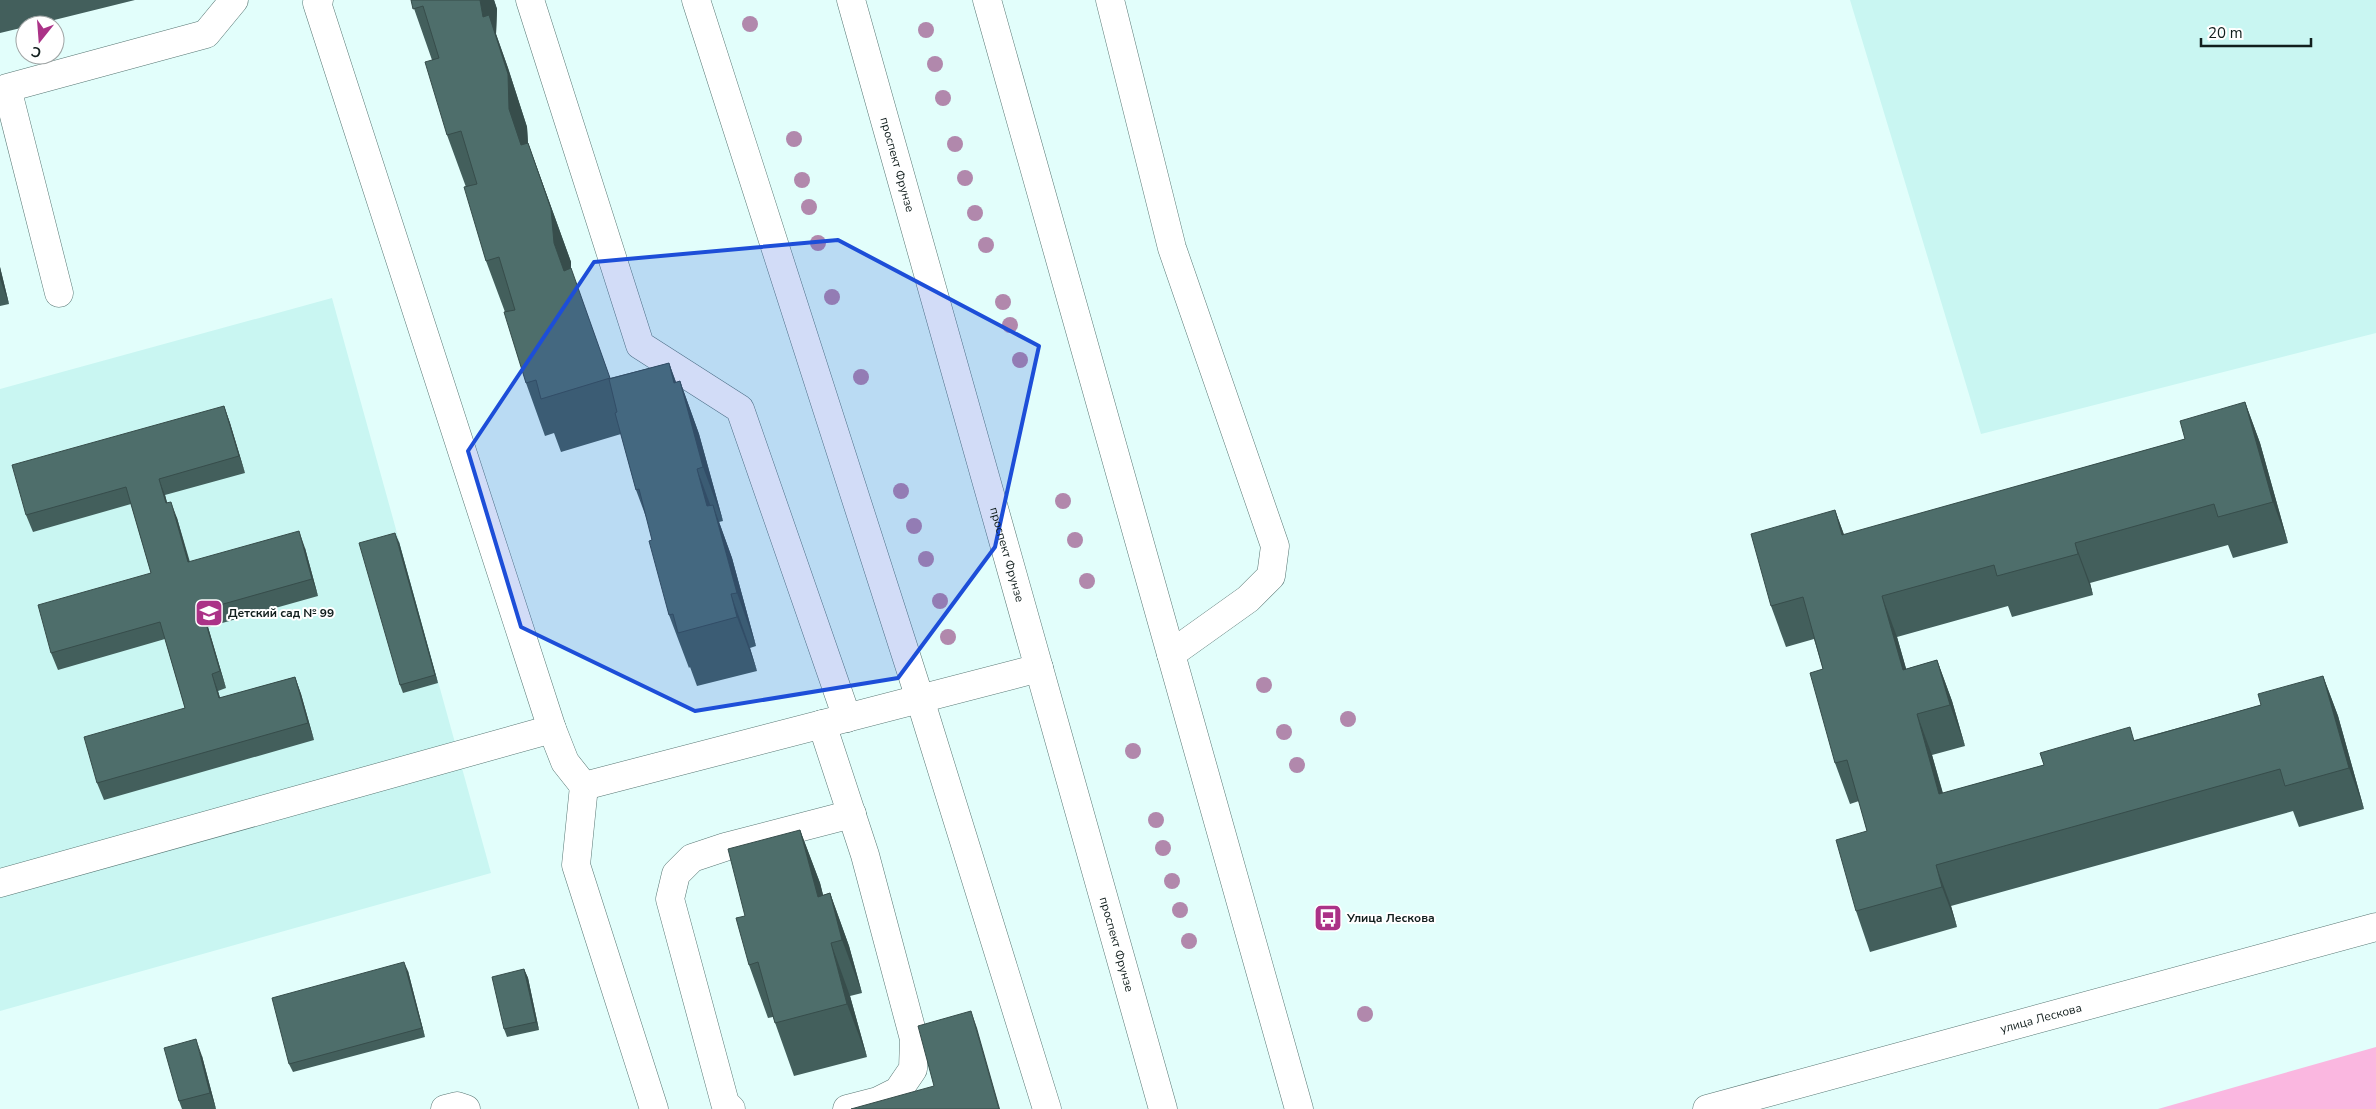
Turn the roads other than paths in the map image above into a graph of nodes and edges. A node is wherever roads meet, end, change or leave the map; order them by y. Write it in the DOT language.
graph roads {
  1 [pos="234,0"];
  2 [pos="318,0"];
  3 [pos="530,0"];
  4 [pos="696,0"];
  5 [pos="851,0"];
  6 [pos="987,0"];
  7 [pos="1110,0"];
  8 [pos="59,293"];
  9 [pos="1171,654"];
  10 [pos="1039,668"];
  11 [pos="920,699"];
  12 [pos="834,721"];
  13 [pos="552,729"];
  14 [pos="584,786"];
  15 [pos="852,814"];
  16 [pos="0,883"];
  17 [pos="2376,927"];
  18 [pos="445,1109"];
  19 [pos="466,1109"];
  20 [pos="654,1109"];
  21 [pos="731,1109"];
  22 [pos="847,1109"];
  23 [pos="1047,1109"];
  24 [pos="1163,1109"];
  25 [pos="1299,1109"];
  26 [pos="1708,1109"];
  1 -- 8 [label="main road"];
  2 -- 13 [label="main road"];
  3 -- 12 [label="main road"];
  4 -- 11 [label="main road"];
  5 -- 10 [label="main road, проспект Фрунзе"];
  6 -- 9 [label="main road"];
  7 -- 9 [label="main road"];
  9 -- 25 [label="main road"];
  10 -- 11 [label="main road"];
  10 -- 24 [label="main road, проспект Фрунзе"];
  11 -- 12 [label="main road"];
  11 -- 23 [label="main road"];
  12 -- 14 [label="main road"];
  12 -- 15 [label="main road"];
  13 -- 14 [label="main road"];
  13 -- 16 [label="main road"];
  14 -- 20 [label="main road"];
  15 -- 21 [label="main road"];
  15 -- 22 [label="main road"];
  17 -- 26 [label="main road, улица Лескова"];
  18 -- 19 [label="main road"];
}
